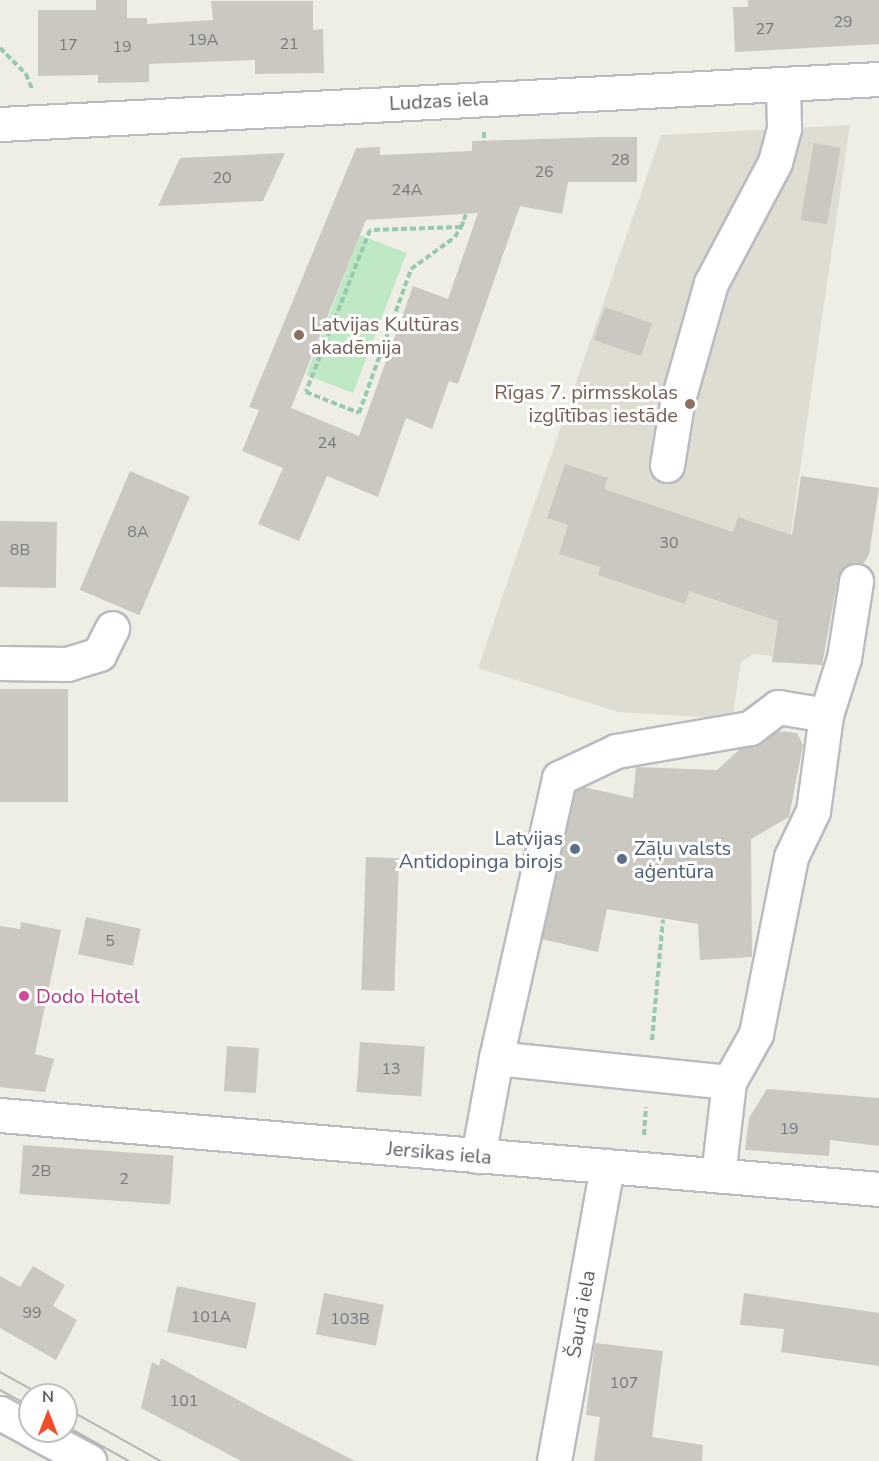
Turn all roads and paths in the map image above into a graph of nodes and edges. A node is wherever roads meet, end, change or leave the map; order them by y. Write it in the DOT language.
graph roads {
  1 [pos="0,48"];
  2 [pos="879,79"];
  3 [pos="783,84"];
  4 [pos="35,97"];
  5 [pos="0,124"];
  6 [pos="466,214"];
  7 [pos="461,226"];
  8 [pos="667,465"];
  9 [pos="856,581"];
  10 [pos="112,628"];
  11 [pos="0,663"];
  12 [pos="826,715"];
  13 [pos="496,1058"];
  14 [pos="729,1082"];
  15 [pos="0,1115"];
  16 [pos="478,1156"];
  17 [pos="607,1166"];
  18 [pos="718,1175"];
  19 [pos="879,1189"];
  20 [pos="0,1413"];
  21 [pos="18,1423"];
  22 [pos="55,1443"];
  23 [pos="89,1461"];
  24 [pos="554,1461"];
  1 -- 4 [label="path"];
  2 -- 3 [label="street, Ludzas iela"];
  3 -- 5 [label="street, Ludzas iela"];
  3 -- 8 [label="street"];
  6 -- 7 [label="path"];
  7 -- 7 [label="path"];
  9 -- 12 [label="street"];
  10 -- 11 [label="street"];
  12 -- 13 [label="street"];
  12 -- 14 [label="street"];
  13 -- 14 [label="street"];
  13 -- 16 [label="street"];
  14 -- 18 [label="street"];
  15 -- 16 [label="street, Jersikas iela"];
  16 -- 17 [label="street, Jersikas iela"];
  17 -- 18 [label="street, Jersikas iela"];
  17 -- 24 [label="street, Šaurā iela"];
  18 -- 19 [label="street, Jersikas iela"];
  20 -- 21 [label="street"];
  22 -- 23 [label="street"];
}
